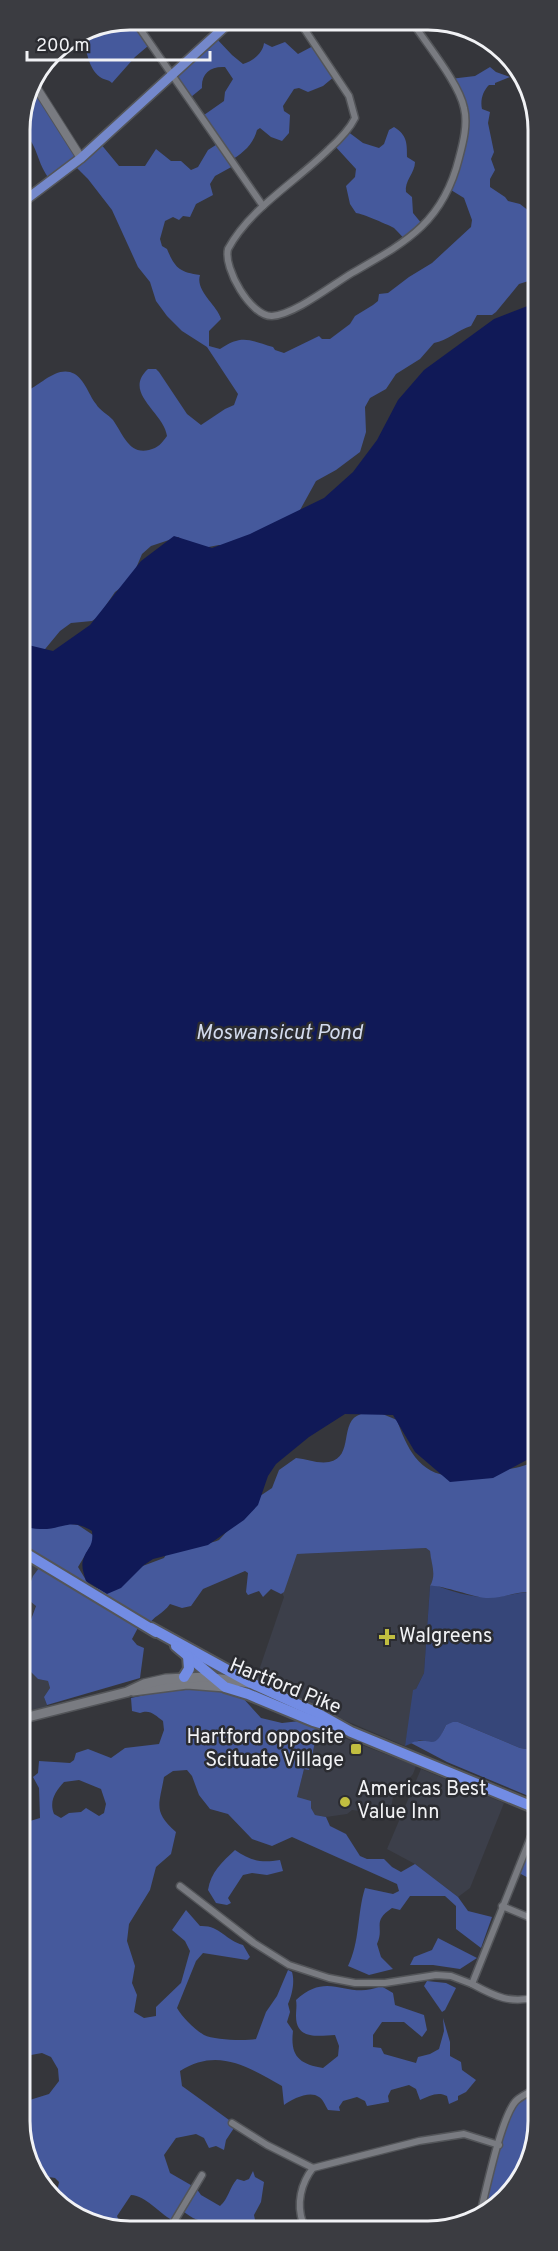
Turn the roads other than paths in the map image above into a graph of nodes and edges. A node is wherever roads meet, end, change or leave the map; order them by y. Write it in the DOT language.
graph roads {
  1 [pos="141,30"];
  2 [pos="221,30"];
  3 [pos="305,30"];
  4 [pos="417,30"];
  5 [pos="171,75"];
  6 [pos="38,91"];
  7 [pos="81,158"];
  8 [pos="30,196"];
  9 [pos="263,206"];
  10 [pos="30,1556"];
  11 [pos="151,1628"];
  12 [pos="188,1656"];
  13 [pos="184,1677"];
  14 [pos="214,1678"];
  15 [pos="251,1683"];
  16 [pos="225,1687"];
  17 [pos="127,1692"];
  18 [pos="30,1716"];
  19 [pos="351,1732"];
  20 [pos="528,1805"];
  21 [pos="528,1843"];
  22 [pos="180,1886"];
  23 [pos="502,1906"];
  24 [pos="528,1917"];
  25 [pos="472,1984"];
  26 [pos="528,1998"];
  27 [pos="528,2092"];
  28 [pos="232,2122"];
  29 [pos="499,2145"];
  30 [pos="313,2168"];
  31 [pos="202,2175"];
  32 [pos="483,2204"];
  33 [pos="174,2221"];
  34 [pos="303,2221"];
  1 -- 5 [label="street"];
  2 -- 5 [label="main road"];
  3 -- 9 [label="street"];
  4 -- 9 [label="street"];
  5 -- 7 [label="main road"];
  5 -- 9 [label="street"];
  6 -- 7 [label="street"];
  7 -- 8 [label="main road"];
  10 -- 11 [label="highway, Hartford Pike"];
  11 -- 12 [label="highway, Hartford Pike"];
  11 -- 15 [label="highway, Hartford Pike"];
  12 -- 13 [label="highway"];
  12 -- 14 [label="highway, Hartford Pike"];
  13 -- 14 [label="main road"];
  13 -- 17 [label="main road"];
  14 -- 15 [label="main road"];
  14 -- 16 [label="highway, Hartford Pike"];
  15 -- 19 [label="highway, Hartford Pike"];
  16 -- 17 [label="main road"];
  16 -- 19 [label="highway, Hartford Pike"];
  17 -- 18 [label="main road"];
  19 -- 20 [label="highway, Hartford Pike"];
  21 -- 23 [label="street"];
  22 -- 25 [label="street"];
  23 -- 24 [label="street"];
  23 -- 25 [label="street"];
  25 -- 26 [label="street"];
  27 -- 29 [label="street"];
  28 -- 30 [label="street"];
  29 -- 30 [label="street"];
  29 -- 32 [label="street"];
  30 -- 34 [label="street"];
  31 -- 33 [label="street"];
}
